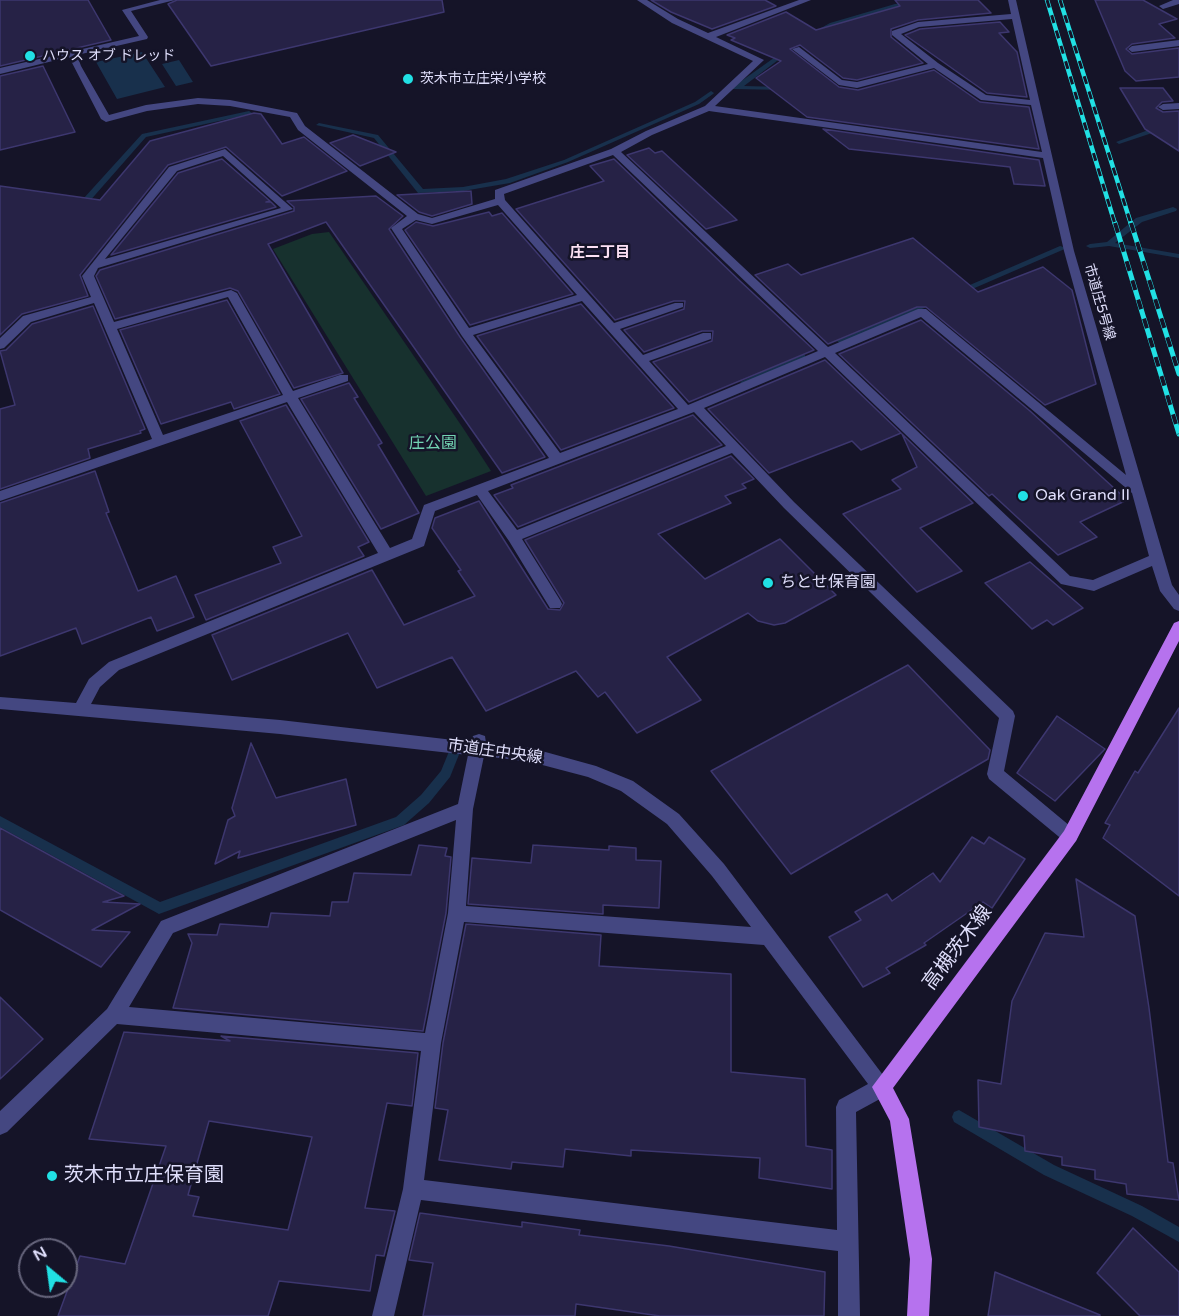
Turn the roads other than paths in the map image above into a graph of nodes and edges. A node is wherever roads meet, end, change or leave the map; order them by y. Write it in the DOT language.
graph roads {
  1 [pos="171,0"];
  2 [pos="641,0"];
  3 [pos="807,0"];
  4 [pos="1012,0"];
  5 [pos="1179,2"];
  6 [pos="1163,6"];
  7 [pos="1016,16"];
  8 [pos="1143,35"];
  9 [pos="709,36"];
  10 [pos="1179,43"];
  11 [pos="1156,46"];
  12 [pos="796,49"];
  13 [pos="1132,49"];
  14 [pos="74,56"];
  15 [pos="935,65"];
  16 [pos="0,71"];
  17 [pos="1036,102"];
  18 [pos="1179,106"];
  19 [pos="1163,107"];
  20 [pos="708,108"];
  21 [pos="615,151"];
  22 [pos="1049,156"];
  23 [pos="500,201"];
  24 [pos="414,216"];
  25 [pos="94,266"];
  26 [pos="586,296"];
  27 [pos="98,299"];
  28 [pos="679,305"];
  29 [pos="110,327"];
  30 [pos="613,327"];
  31 [pos="466,333"];
  32 [pos="707,336"];
  33 [pos="0,345"];
  34 [pos="827,354"];
  35 [pos="641,360"];
  36 [pos="344,378"];
  37 [pos="291,397"];
  38 [pos="691,409"];
  39 [pos="160,442"];
  40 [pos="733,448"];
  41 [pos="558,460"];
  42 [pos="480,489"];
  43 [pos="1136,490"];
  44 [pos="0,496"];
  45 [pos="514,537"];
  46 [pos="387,555"];
  47 [pos="1158,558"];
  48 [pos="555,604"];
  49 [pos="1179,605"];
  50 [pos="1179,627"];
  51 [pos="0,703"];
  52 [pos="80,711"];
  53 [pos="478,744"];
  54 [pos="465,809"];
  55 [pos="1070,836"];
  56 [pos="457,913"];
  57 [pos="769,937"];
  58 [pos="114,1015"];
  59 [pos="432,1043"];
  60 [pos="882,1087"];
  61 [pos="0,1125"];
  62 [pos="413,1189"];
  63 [pos="848,1242"];
  64 [pos="383,1316"];
  65 [pos="849,1316"];
  66 [pos="918,1316"];
  1 -- 14 [label="street"];
  2 -- 9 [label="street"];
  3 -- 9 [label="street"];
  4 -- 7 [label="street, 市道庄5号線"];
  5 -- 6 [label="street"];
  7 -- 15 [label="street"];
  7 -- 17 [label="street, 市道庄5号線"];
  8 -- 11 [label="street"];
  9 -- 20 [label="street"];
  10 -- 11 [label="street"];
  11 -- 13 [label="street"];
  12 -- 15 [label="street"];
  14 -- 16 [label="street"];
  14 -- 24 [label="street"];
  15 -- 17 [label="street"];
  17 -- 22 [label="street, 市道庄5号線"];
  18 -- 19 [label="street"];
  20 -- 21 [label="street"];
  20 -- 22 [label="street"];
  21 -- 23 [label="street"];
  21 -- 34 [label="street"];
  22 -- 43 [label="street, 市道庄5号線"];
  23 -- 24 [label="street"];
  23 -- 26 [label="street"];
  24 -- 31 [label="street"];
  25 -- 25 [label="street"];
  25 -- 27 [label="street"];
  26 -- 30 [label="street"];
  26 -- 31 [label="street"];
  27 -- 29 [label="street"];
  27 -- 33 [label="street"];
  28 -- 30 [label="street"];
  29 -- 37 [label="street"];
  29 -- 39 [label="street"];
  30 -- 35 [label="street"];
  31 -- 41 [label="street"];
  32 -- 35 [label="street"];
  34 -- 38 [label="street"];
  34 -- 43 [label="street"];
  34 -- 47 [label="street"];
  35 -- 38 [label="street"];
  36 -- 37 [label="street"];
  37 -- 39 [label="street"];
  37 -- 46 [label="street"];
  38 -- 40 [label="street"];
  38 -- 41 [label="street"];
  39 -- 44 [label="street"];
  40 -- 45 [label="street"];
  40 -- 55 [label="street"];
  41 -- 42 [label="street"];
  42 -- 45 [label="street"];
  42 -- 46 [label="street"];
  43 -- 47 [label="street, 市道庄5号線"];
  45 -- 48 [label="street"];
  46 -- 52 [label="street"];
  47 -- 49 [label="street, 市道庄5号線"];
  50 -- 55 [label="main road, 高槻茨木線"];
  51 -- 52 [label="street, 市道庄中央線"];
  52 -- 53 [label="street, 市道庄中央線"];
  53 -- 54 [label="street"];
  53 -- 57 [label="street, 市道庄中央線"];
  54 -- 56 [label="street"];
  54 -- 58 [label="street"];
  55 -- 60 [label="main road, 高槻茨木線"];
  56 -- 57 [label="street"];
  56 -- 59 [label="street"];
  57 -- 60 [label="street, 市道庄中央線"];
  58 -- 59 [label="street"];
  58 -- 61 [label="street"];
  59 -- 62 [label="street"];
  60 -- 63 [label="street"];
  60 -- 66 [label="main road"];
  62 -- 63 [label="street"];
  62 -- 64 [label="street"];
  63 -- 65 [label="street"];
}
